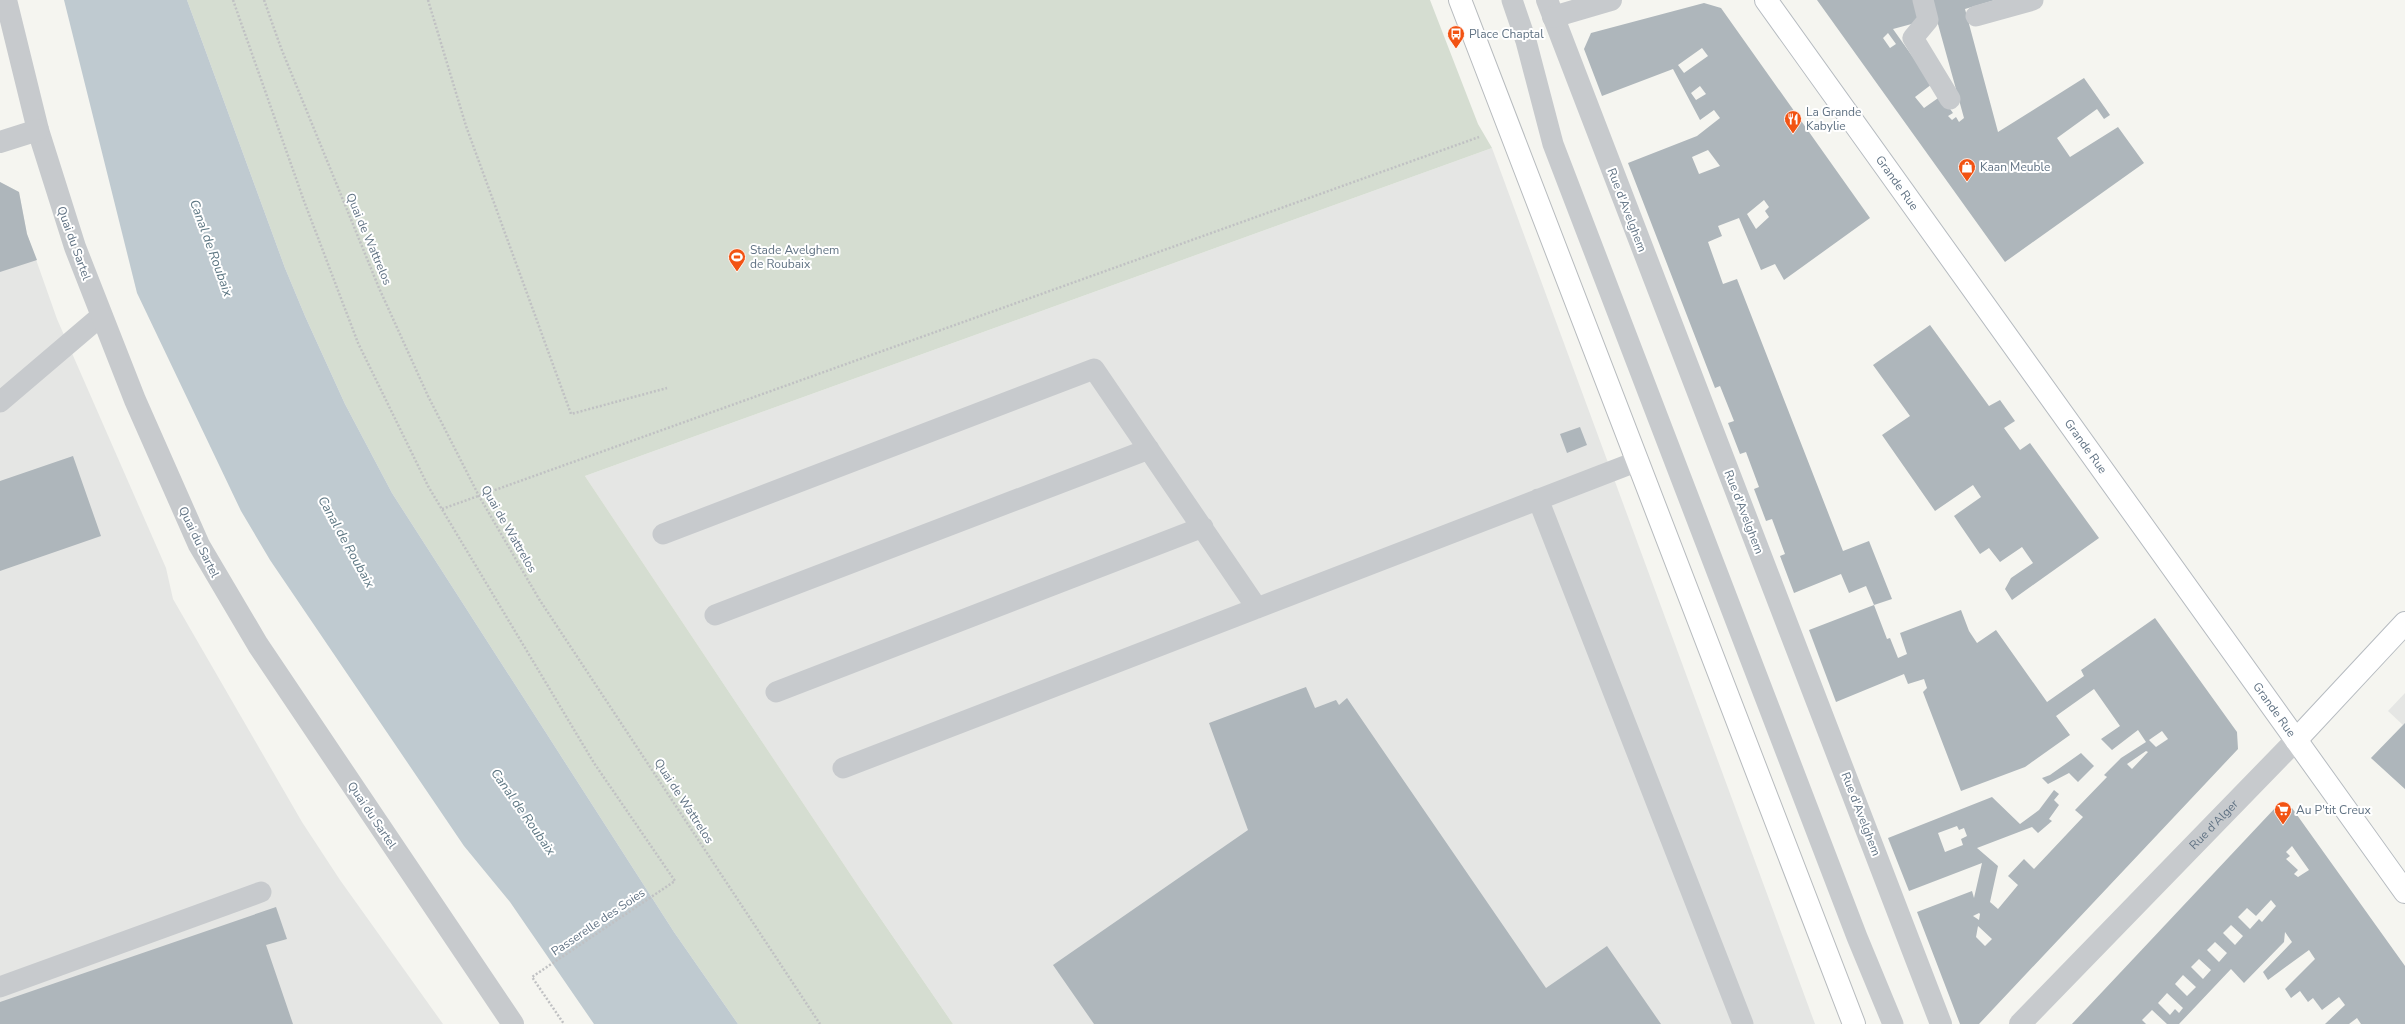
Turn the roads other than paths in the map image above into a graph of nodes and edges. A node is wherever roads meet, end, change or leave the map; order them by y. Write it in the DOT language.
graph roads {
  1 [pos="6,0"];
  2 [pos="1460,0"];
  3 [pos="1512,0"];
  4 [pos="1611,0"];
  5 [pos="1766,0"];
  6 [pos="1923,0"];
  7 [pos="2033,0"];
  8 [pos="1550,8"];
  9 [pos="1976,16"];
  10 [pos="1950,99"];
  11 [pos="38,130"];
  12 [pos="0,142"];
  13 [pos="101,316"];
  14 [pos="0,402"];
  15 [pos="1149,449"];
  16 [pos="1638,461"];
  17 [pos="1538,500"];
  18 [pos="1203,528"];
  19 [pos="663,534"];
  20 [pos="1257,608"];
  21 [pos="715,615"];
  22 [pos="2405,622"];
  23 [pos="776,692"];
  24 [pos="2296,740"];
  25 [pos="843,768"];
  26 [pos="261,892"];
  27 [pos="2405,892"];
  28 [pos="0,987"];
  29 [pos="513,1024"];
  30 [pos="1743,1024"];
  31 [pos="1854,1024"];
  32 [pos="1893,1024"];
  33 [pos="1941,1024"];
  34 [pos="2020,1024"];
  1 -- 11 [label="street, Quai du Sartel"];
  2 -- 16 [label="street"];
  3 -- 32 [label="lane"];
  4 -- 8 [label="street"];
  5 -- 24 [label="street, Grande Rue"];
  6 -- 10 [label="lane"];
  7 -- 9 [label="lane"];
  8 -- 33 [label="street, Rue d'Avelghem"];
  11 -- 12 [label="street"];
  11 -- 13 [label="street, Quai du Sartel"];
  13 -- 14 [label="lane"];
  13 -- 29 [label="street, Quai du Sartel"];
  15 -- 18 [label="lane"];
  15 -- 19 [label="lane"];
  15 -- 21 [label="lane"];
  16 -- 17 [label="lane"];
  16 -- 31 [label="street"];
  17 -- 20 [label="lane"];
  17 -- 30 [label="lane"];
  18 -- 20 [label="lane"];
  18 -- 23 [label="lane"];
  20 -- 25 [label="lane"];
  22 -- 24 [label="street, Rue d'Alger"];
  24 -- 27 [label="street, Grande Rue"];
  24 -- 34 [label="street, Rue d'Alger"];
  26 -- 28 [label="lane"];
}
